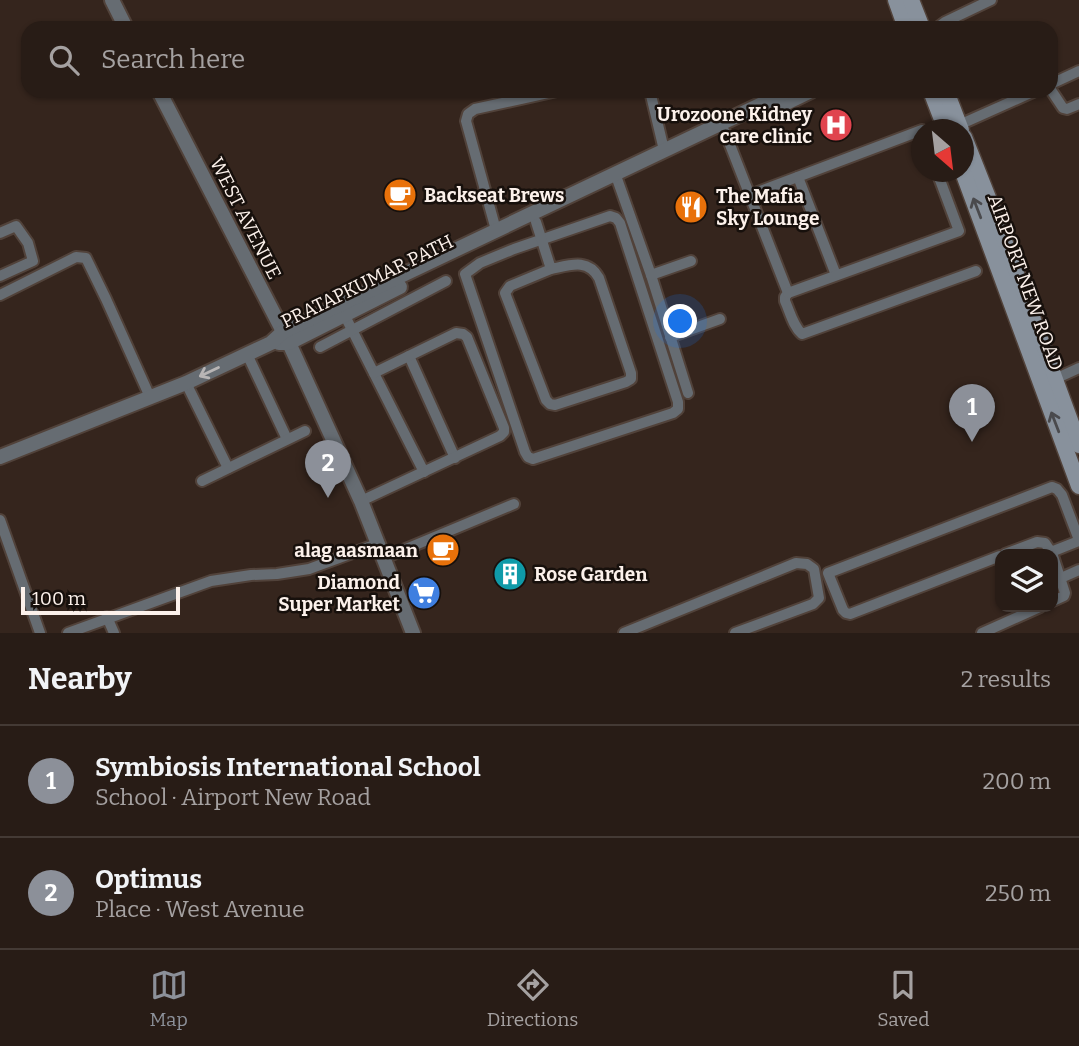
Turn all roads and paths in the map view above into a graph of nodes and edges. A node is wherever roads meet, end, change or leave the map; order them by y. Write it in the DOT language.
graph roads {
  1 [pos="112,0"];
  2 [pos="896,0"];
  3 [pos="911,0"];
  4 [pos="991,0"];
  5 [pos="122,21"];
  6 [pos="904,21"];
  7 [pos="919,21"];
  8 [pos="949,21"];
  9 [pos="1079,71"];
  10 [pos="1058,81"];
  11 [pos="163,98"];
  12 [pos="525,98"];
  13 [pos="652,98"];
  14 [pos="778,98"];
  15 [pos="794,98"];
  16 [pos="936,98"];
  17 [pos="948,98"];
  18 [pos="1021,98"];
  19 [pos="1056,98"];
  20 [pos="1079,104"];
  21 [pos="751,115"];
  22 [pos="950,119"];
  23 [pos="954,119"];
  24 [pos="974,122"];
  25 [pos="725,132"];
  26 [pos="911,134"];
  27 [pos="664,150"];
  28 [pos="974,168"];
  29 [pos="798,177"];
  30 [pos="617,178"];
  31 [pos="941,182"];
  32 [pos="967,182"];
  33 [pos="750,195"];
  34 [pos="537,222"];
  35 [pos="496,230"];
  36 [pos="0,233"];
  37 [pos="542,239"];
  38 [pos="453,256"];
  39 [pos="691,261"];
  40 [pos="551,269"];
  41 [pos="976,271"];
  42 [pos="651,275"];
  43 [pos="836,275"];
  44 [pos="0,276"];
  45 [pos="446,281"];
  46 [pos="788,293"];
  47 [pos="0,295"];
  48 [pos="344,314"];
  49 [pos="720,319"];
  50 [pos="353,330"];
  51 [pos="286,337"];
  52 [pos="670,337"];
  53 [pos="320,347"];
  54 [pos="247,354"];
  55 [pos="409,356"];
  56 [pos="1079,368"];
  57 [pos="374,373"];
  58 [pos="1055,379"];
  59 [pos="186,383"];
  60 [pos="688,393"];
  61 [pos="150,397"];
  62 [pos="1075,421"];
  63 [pos="305,431"];
  64 [pos="287,439"];
  65 [pos="1079,445"];
  66 [pos="0,457"];
  67 [pos="454,458"];
  68 [pos="228,468"];
  69 [pos="424,472"];
  70 [pos="202,481"];
  71 [pos="1079,486"];
  72 [pos="361,501"];
  73 [pos="513,504"];
  74 [pos="0,520"];
  75 [pos="1079,540"];
  76 [pos="377,544"];
  77 [pos="1020,549"];
  78 [pos="1049,549"];
  79 [pos="1058,551"];
  80 [pos="384,558"];
  81 [pos="995,558"];
  82 [pos="1079,570"];
  83 [pos="815,572"];
  84 [pos="1058,572"];
  85 [pos="828,573"];
  86 [pos="1060,578"];
  87 [pos="1058,599"];
  88 [pos="1029,612"];
  89 [pos="107,617"];
  90 [pos="741,632"];
  91 [pos="40,633"];
  92 [pos="68,633"];
  93 [pos="114,633"];
  94 [pos="413,633"];
  95 [pos="624,633"];
  96 [pos="982,633"];
  1 -- 5 [label="street"];
  2 -- 6 [label="main road"];
  3 -- 7 [label="main road"];
  4 -- 8 [label="street"];
  9 -- 10 [label="street"];
  11 -- 51 [label="street, WEST AVENUE"];
  12 -- 35 [label="street"];
  13 -- 27 [label="street"];
  14 -- 21 [label="street, PRATAPKUMAR PATH"];
  15 -- 21 [label="street, PRATAPKUMAR PATH"];
  16 -- 22 [label="main road, AIRPORT NEW ROAD"];
  17 -- 23 [label="main road, AIRPORT NEW ROAD"];
  18 -- 24 [label="street"];
  19 -- 20 [label="street"];
  21 -- 25 [label="street, PRATAPKUMAR PATH"];
  21 -- 27 [label="street, PRATAPKUMAR PATH"];
  25 -- 30 [label="street, PRATAPKUMAR PATH"];
  25 -- 33 [label="street"];
  26 -- 29 [label="street"];
  27 -- 30 [label="street, PRATAPKUMAR PATH"];
  28 -- 58 [label="main road, AIRPORT NEW ROAD"];
  29 -- 33 [label="street"];
  29 -- 43 [label="street"];
  30 -- 34 [label="street, PRATAPKUMAR PATH"];
  30 -- 35 [label="street, PRATAPKUMAR PATH"];
  30 -- 42 [label="street"];
  31 -- 43 [label="street"];
  71 -- 32 [label="main road, AIRPORT NEW ROAD, one-way"];
  33 -- 46 [label="street"];
  34 -- 37 [label="street"];
  34 -- 38 [label="street, PRATAPKUMAR PATH"];
  35 -- 38 [label="street, PRATAPKUMAR PATH"];
  36 -- 44 [label="street"];
  37 -- 37 [label="street"];
  37 -- 40 [label="street"];
  38 -- 48 [label="street, PRATAPKUMAR PATH"];
  38 -- 51 [label="street, PRATAPKUMAR PATH"];
  39 -- 42 [label="street"];
  40 -- 40 [label="street"];
  41 -- 46 [label="street"];
  42 -- 52 [label="street"];
  43 -- 46 [label="street"];
  45 -- 50 [label="street"];
  47 -- 61 [label="street"];
  48 -- 50 [label="street"];
  48 -- 51 [label="street, PRATAPKUMAR PATH"];
  49 -- 52 [label="street"];
  50 -- 53 [label="street"];
  50 -- 57 [label="street"];
  51 -- 54 [label="street, PRATAPKUMAR PATH"];
  51 -- 72 [label="street, WEST AVENUE"];
  52 -- 60 [label="street"];
  54 -- 59 [label="street, one-way"];
  54 -- 64 [label="street"];
  55 -- 57 [label="street"];
  55 -- 67 [label="street"];
  55 -- 67 [label="street"];
  56 -- 58 [label="street"];
  57 -- 69 [label="street"];
  58 -- 62 [label="main road, AIRPORT NEW ROAD"];
  59 -- 61 [label="street"];
  59 -- 68 [label="street"];
  61 -- 66 [label="street"];
  62 -- 65 [label="main road, AIRPORT NEW ROAD"];
  63 -- 64 [label="street"];
  64 -- 68 [label="street"];
  67 -- 69 [label="street"];
  68 -- 70 [label="street"];
  69 -- 72 [label="street"];
  72 -- 76 [label="street, WEST AVENUE"];
  73 -- 80 [label="street"];
  74 -- 91 [label="street"];
  75 -- 79 [label="street"];
  75 -- 85 [label="street"];
  76 -- 80 [label="street, WEST AVENUE"];
  76 -- 89 [label="street"];
  77 -- 78 [label="street"];
  80 -- 94 [label="street, WEST AVENUE"];
  81 -- 85 [label="street"];
  82 -- 86 [label="street"];
  83 -- 85 [label="street"];
  83 -- 90 [label="street"];
  83 -- 95 [label="street"];
  84 -- 86 [label="street"];
  86 -- 87 [label="street"];
  88 -- 96 [label="street"];
  89 -- 92 [label="street"];
  89 -- 93 [label="street"];
}
